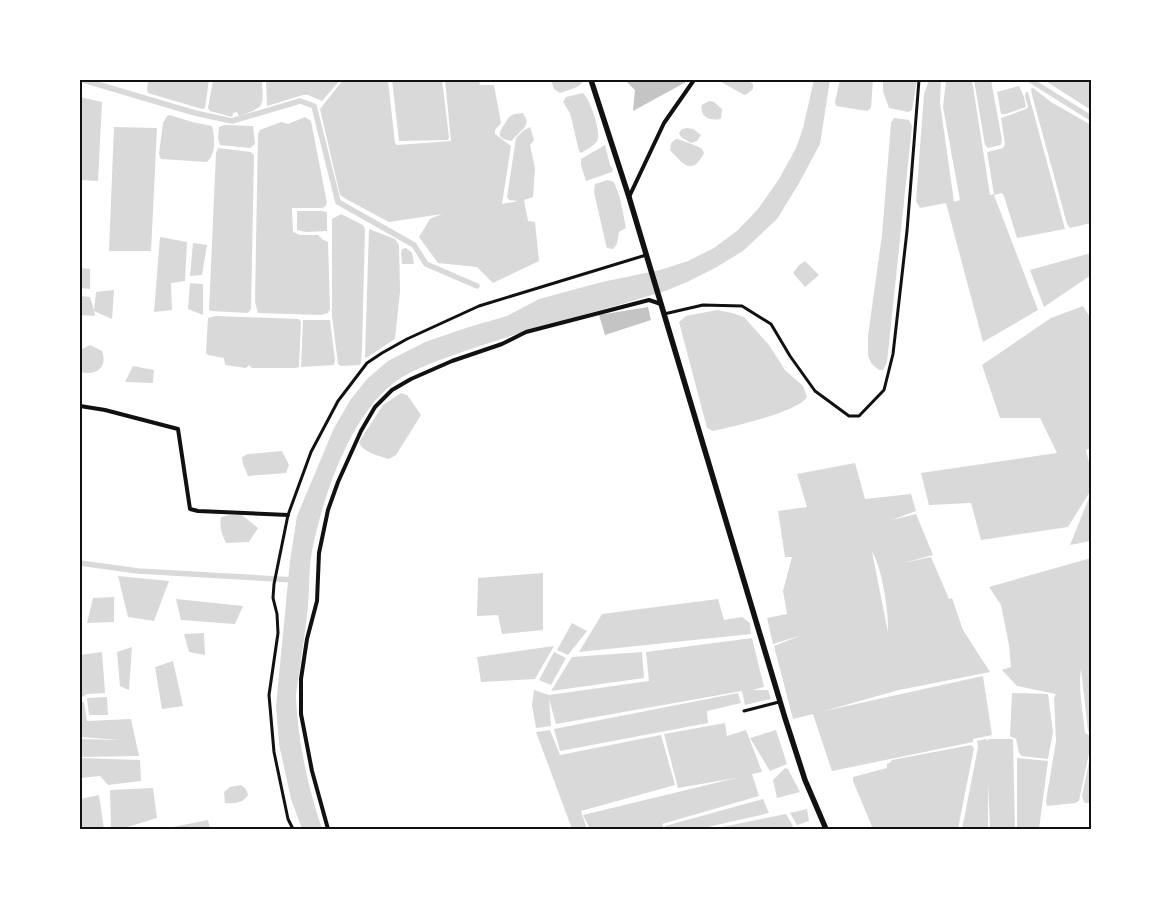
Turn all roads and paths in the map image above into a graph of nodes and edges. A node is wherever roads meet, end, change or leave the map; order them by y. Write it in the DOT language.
graph roads {
  1 [pos="591,80"];
  2 [pos="694,80"];
  3 [pos="919,80"];
  4 [pos="629,197"];
  5 [pos="646,254"];
  6 [pos="661,303"];
  7 [pos="664,314"];
  8 [pos="80,406"];
  9 [pos="288,515"];
  10 [pos="780,702"];
  11 [pos="744,710"];
  12 [pos="293,829"];
  13 [pos="328,829"];
  14 [pos="826,829"];
  1 -- 4 [label="highway"];
  2 -- 4 [label="street"];
  3 -- 7 [label="street"];
  4 -- 5 [label="highway"];
  5 -- 6 [label="highway"];
  5 -- 9 [label="street"];
  6 -- 7 [label="highway"];
  6 -- 13 [label="street"];
  7 -- 10 [label="highway"];
  8 -- 9 [label="street"];
  9 -- 12 [label="street"];
  10 -- 11 [label="street"];
  10 -- 14 [label="highway"];
}
